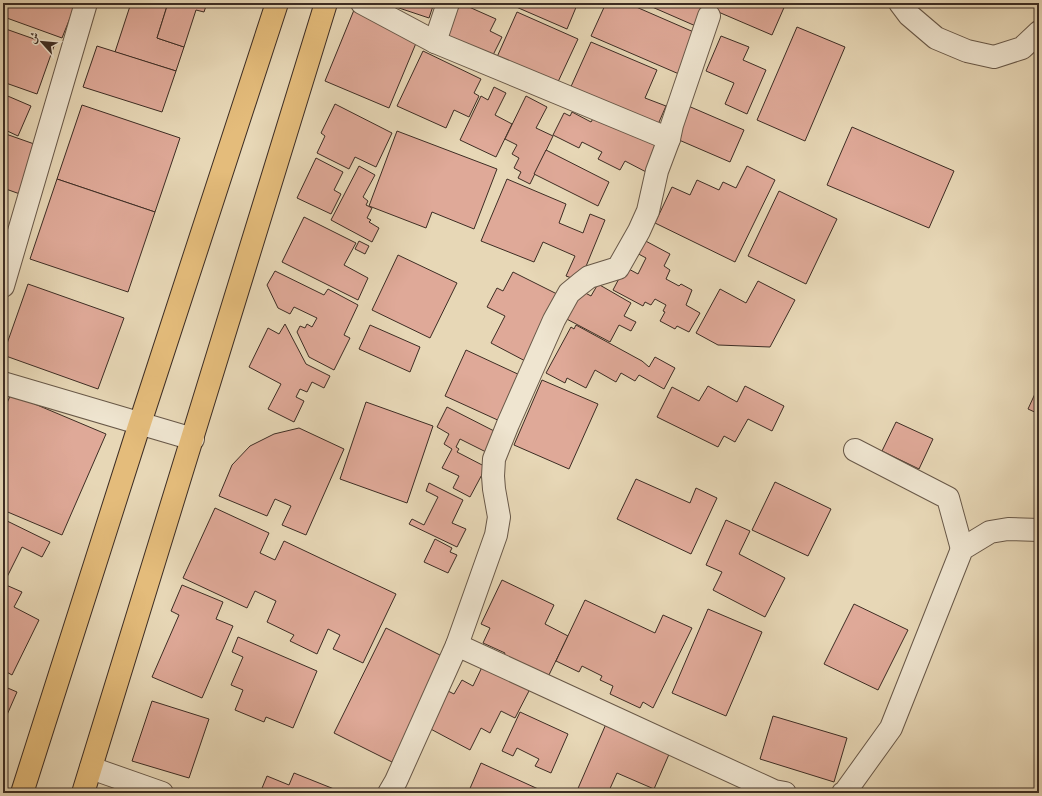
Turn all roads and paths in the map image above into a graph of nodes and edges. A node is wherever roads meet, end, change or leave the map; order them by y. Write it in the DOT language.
graph roads {
  1 [pos="86,3"];
  2 [pos="277,3"];
  3 [pos="326,3"];
  4 [pos="362,3"];
  5 [pos="448,3"];
  6 [pos="900,3"];
  7 [pos="709,16"];
  8 [pos="1039,32"];
  9 [pos="435,42"];
  10 [pos="669,139"];
  11 [pos="3,286"];
  12 [pos="3,383"];
  13 [pos="140,423"];
  14 [pos="193,439"];
  15 [pos="855,450"];
  16 [pos="1039,530"];
  17 [pos="962,549"];
  18 [pos="457,645"];
  19 [pos="91,768"];
  20 [pos="778,792"];
  21 [pos="22,793"];
  22 [pos="83,793"];
  23 [pos="162,793"];
  24 [pos="389,793"];
  25 [pos="843,793"];
  1 -- 11 [label="street"];
  2 -- 13 [label="main road"];
  3 -- 14 [label="main road"];
  4 -- 9 [label="street"];
  5 -- 9 [label="street"];
  6 -- 8 [label="street"];
  7 -- 10 [label="street"];
  9 -- 10 [label="street"];
  10 -- 18 [label="street"];
  12 -- 13 [label="street"];
  13 -- 14 [label="street"];
  13 -- 21 [label="main road"];
  14 -- 19 [label="main road"];
  15 -- 17 [label="street"];
  16 -- 17 [label="street"];
  17 -- 25 [label="street"];
  18 -- 20 [label="street"];
  18 -- 24 [label="street"];
  19 -- 22 [label="main road"];
  19 -- 23 [label="street"];
}
